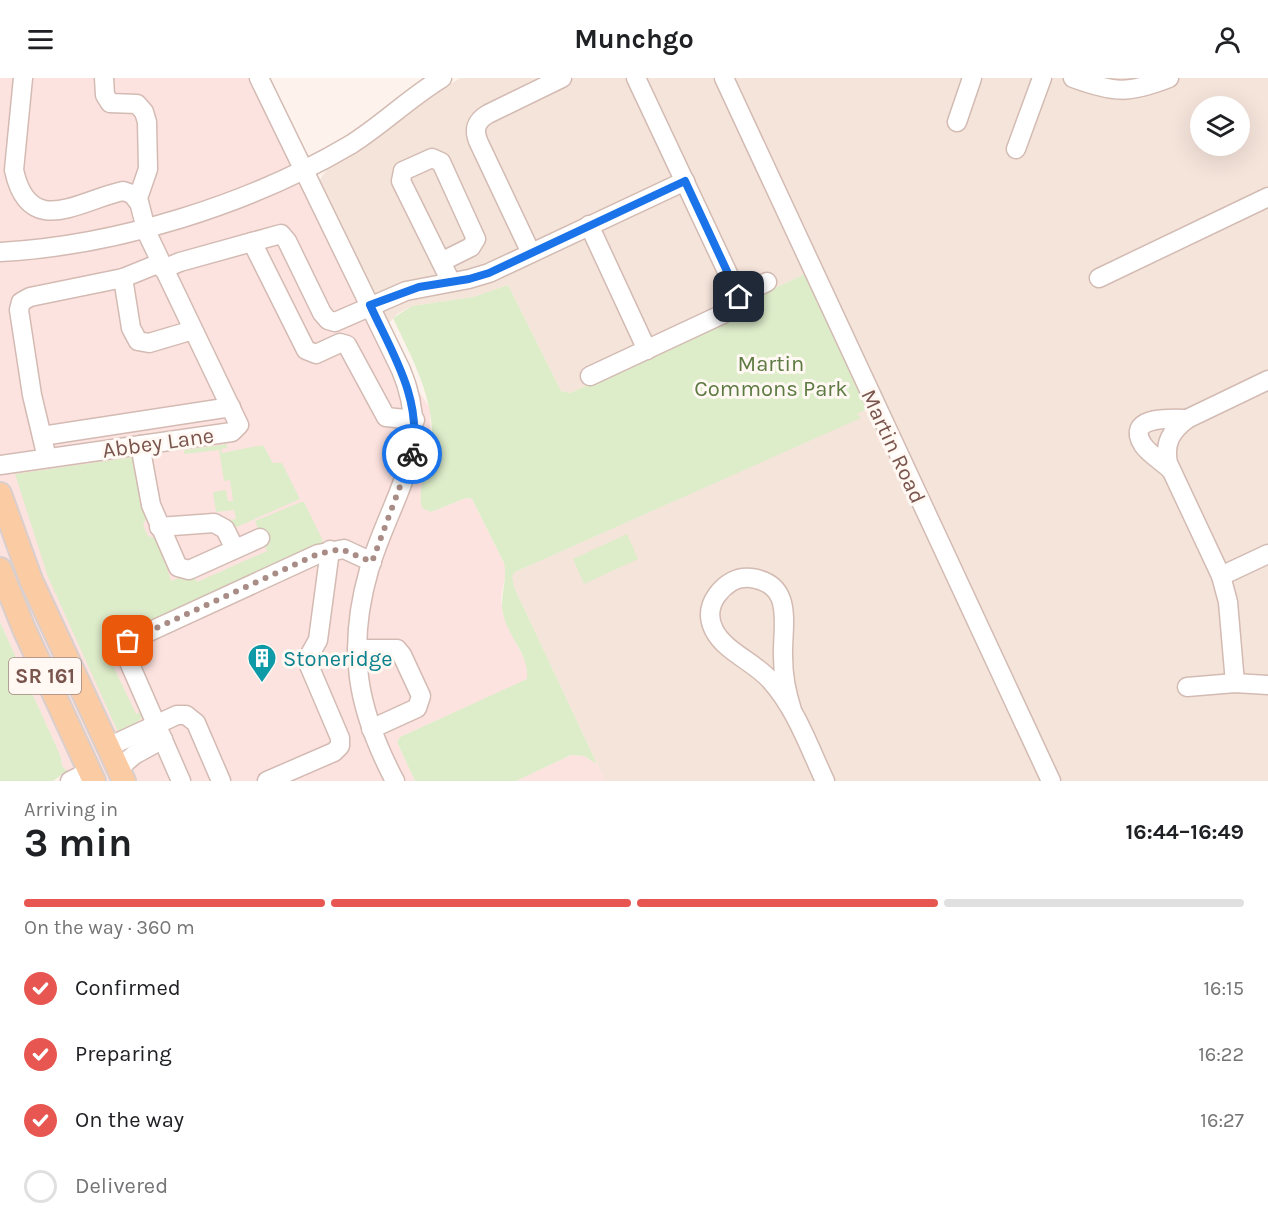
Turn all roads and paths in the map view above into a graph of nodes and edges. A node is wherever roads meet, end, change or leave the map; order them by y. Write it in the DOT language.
graph roads {
  1 [pos="23,78"];
  2 [pos="104,78"];
  3 [pos="259,78"];
  4 [pos="442,78"];
  5 [pos="562,78"];
  6 [pos="636,78"];
  7 [pos="724,78"];
  8 [pos="972,78"];
  9 [pos="1042,78"];
  10 [pos="1073,78"];
  11 [pos="1169,78"];
  12 [pos="540,83"];
  13 [pos="417,85"];
  14 [pos="957,122"];
  15 [pos="1016,149"];
  16 [pos="302,169"];
  17 [pos="685,181"];
  18 [pos="1268,197"];
  19 [pos="139,203"];
  20 [pos="590,225"];
  21 [pos="146,227"];
  22 [pos="252,242"];
  23 [pos="0,252"];
  24 [pos="531,254"];
  25 [pos="441,262"];
  26 [pos="162,266"];
  27 [pos="1099,278"];
  28 [pos="123,279"];
  29 [pos="451,282"];
  30 [pos="767,282"];
  31 [pos="739,297"];
  32 [pos="370,305"];
  33 [pos="322,313"];
  34 [pos="194,330"];
  35 [pos="350,348"];
  36 [pos="647,350"];
  37 [pos="590,376"];
  38 [pos="1268,380"];
  39 [pos="231,407"];
  40 [pos="1187,419"];
  41 [pos="415,420"];
  42 [pos="42,436"];
  43 [pos="140,445"];
  44 [pos="47,458"];
  45 [pos="0,465"];
  46 [pos="1169,467"];
  47 [pos="0,494"];
  48 [pos="159,527"];
  49 [pos="260,538"];
  50 [pos="235,549"];
  51 [pos="330,550"];
  52 [pos="1268,554"];
  53 [pos="372,562"];
  54 [pos="0,569"];
  55 [pos="1221,576"];
  56 [pos="357,649"];
  57 [pos="1235,683"];
  58 [pos="1268,685"];
  59 [pos="1187,687"];
  60 [pos="792,710"];
  61 [pos="371,729"];
  62 [pos="159,732"];
  63 [pos="108,747"];
  64 [pos="121,775"];
  65 [pos="84,778"];
  66 [pos="181,781"];
  67 [pos="220,781"];
  68 [pos="267,781"];
  69 [pos="395,781"];
  70 [pos="825,781"];
  71 [pos="1051,781"];
  1 -- 19 [label="street"];
  2 -- 19 [label="street"];
  3 -- 16 [label="street"];
  4 -- 13 [label="street"];
  5 -- 12 [label="street"];
  6 -- 17 [label="street"];
  7 -- 71 [label="street, Martin Road"];
  8 -- 14 [label="street"];
  9 -- 15 [label="street"];
  10 -- 11 [label="street"];
  12 -- 24 [label="street"];
  13 -- 16 [label="street"];
  16 -- 21 [label="street"];
  16 -- 32 [label="street"];
  17 -- 20 [label="street"];
  17 -- 31 [label="street"];
  18 -- 27 [label="street"];
  19 -- 21 [label="street, Abbey Lane"];
  20 -- 24 [label="street"];
  20 -- 36 [label="street"];
  21 -- 23 [label="street"];
  21 -- 26 [label="street, Abbey Lane"];
  22 -- 26 [label="street"];
  22 -- 33 [label="street"];
  22 -- 35 [label="street"];
  24 -- 29 [label="street"];
  25 -- 25 [label="street"];
  25 -- 29 [label="street"];
  26 -- 28 [label="street"];
  26 -- 34 [label="street, Abbey Lane"];
  28 -- 34 [label="street"];
  28 -- 42 [label="street"];
  29 -- 32 [label="street"];
  30 -- 31 [label="street"];
  31 -- 36 [label="street"];
  32 -- 33 [label="street"];
  32 -- 41 [label="street"];
  33 -- 35 [label="street"];
  34 -- 39 [label="street, Abbey Lane"];
  35 -- 41 [label="street"];
  36 -- 37 [label="street"];
  38 -- 40 [label="street"];
  39 -- 42 [label="street"];
  39 -- 43 [label="street, Abbey Lane"];
  40 -- 46 [label="street"];
  40 -- 46 [label="street"];
  41 -- 53 [label="street"];
  42 -- 44 [label="street"];
  43 -- 44 [label="street, Abbey Lane"];
  43 -- 48 [label="street"];
  44 -- 45 [label="street, Abbey Lane"];
  46 -- 55 [label="street"];
  47 -- 63 [label="main road, SR 161"];
  48 -- 50 [label="street"];
  48 -- 50 [label="street"];
  49 -- 50 [label="street"];
  51 -- 53 [label="street"];
  51 -- 62 [label="street"];
  51 -- 68 [label="street"];
  52 -- 55 [label="street"];
  53 -- 56 [label="street"];
  54 -- 65 [label="main road, SR 161"];
  55 -- 57 [label="street"];
  56 -- 61 [label="street"];
  56 -- 61 [label="street"];
  57 -- 58 [label="street"];
  57 -- 59 [label="street"];
  60 -- 60 [label="street"];
  60 -- 70 [label="street"];
  61 -- 69 [label="street"];
  62 -- 63 [label="street"];
  62 -- 64 [label="street"];
  62 -- 66 [label="street"];
  62 -- 67 [label="street"];
  63 -- 64 [label="main road, SR 161"];
}
